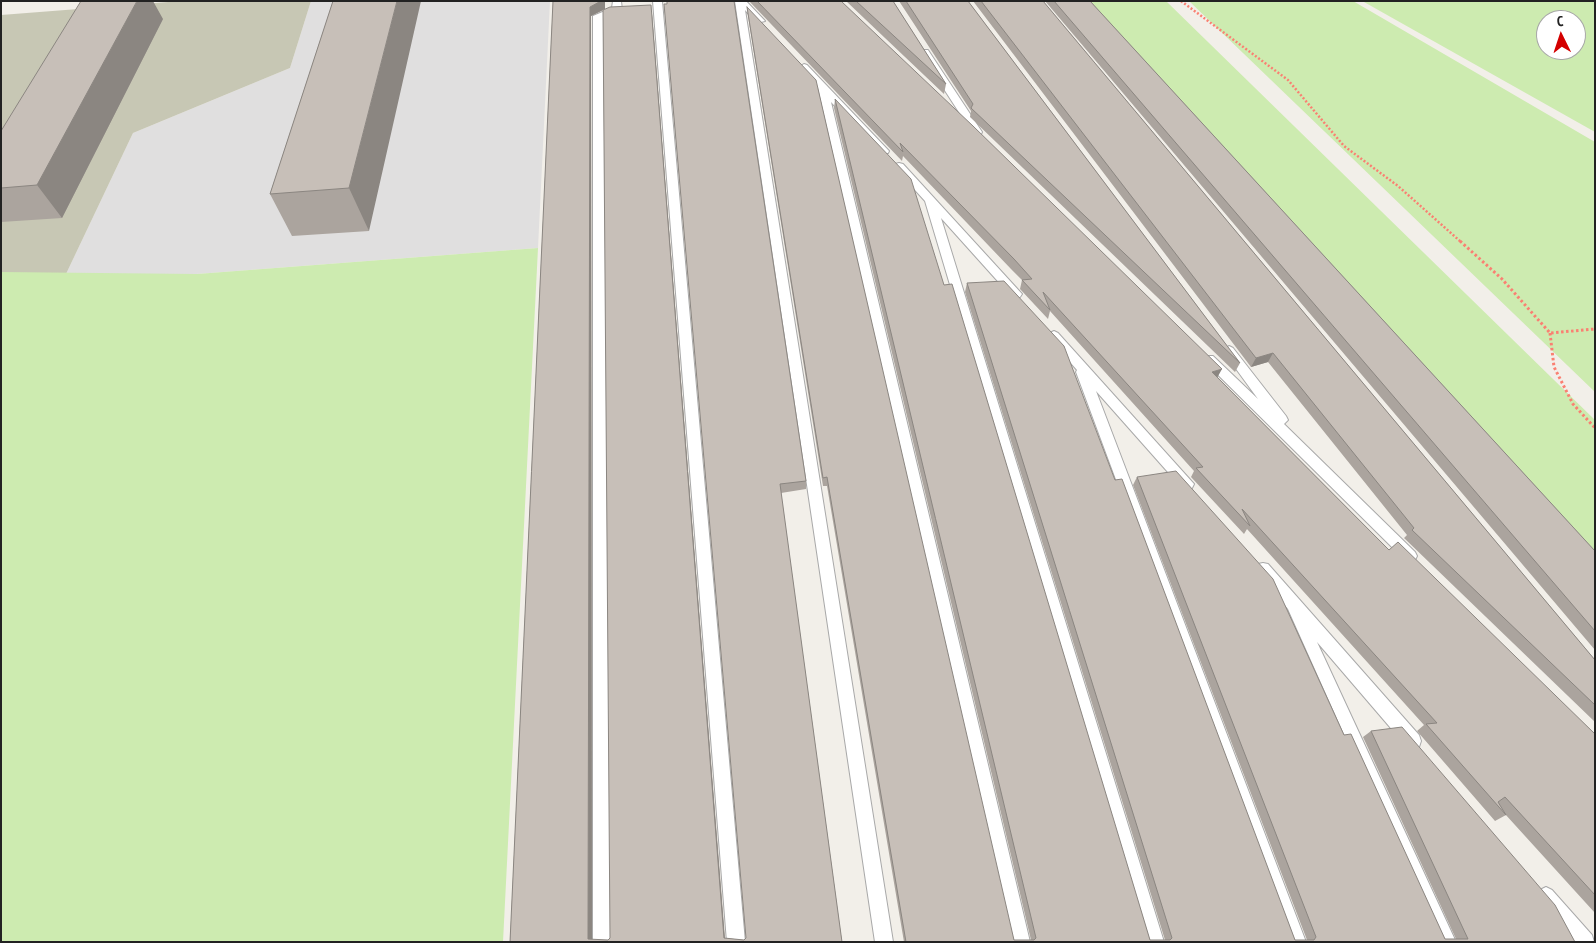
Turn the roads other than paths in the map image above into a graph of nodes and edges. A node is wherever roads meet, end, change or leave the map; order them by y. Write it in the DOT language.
graph roads {
  1 [pos="617,1"];
  2 [pos="657,1"];
  3 [pos="740,1"];
  4 [pos="769,30"];
  5 [pos="919,42"];
  6 [pos="796,58"];
  7 [pos="823,86"];
  8 [pos="935,93"];
  9 [pos="928,197"];
  10 [pos="1027,306"];
  11 [pos="1046,328"];
  12 [pos="1220,339"];
  13 [pos="1203,353"];
  14 [pos="1079,365"];
  15 [pos="1309,457"];
  16 [pos="1197,495"];
  17 [pos="1256,560"];
  18 [pos="1420,566"];
  19 [pos="1288,596"];
  20 [pos="1424,754"];
  21 [pos="1540,889"];
  22 [pos="602,942"];
  23 [pos="736,942"];
  24 [pos="884,942"];
  25 [pos="1021,942"];
  26 [pos="1155,942"];
  27 [pos="1297,942"];
  28 [pos="1447,942"];
  29 [pos="1585,942"];
  1 -- 22 [label="lane"];
  2 -- 23 [label="lane"];
  3 -- 4 [label="lane"];
  3 -- 24 [label="lane"];
  5 -- 8 [label="lane"];
  6 -- 7 [label="lane"];
  7 -- 9 [label="lane"];
  7 -- 25 [label="lane"];
  9 -- 10 [label="lane"];
  9 -- 26 [label="lane"];
  11 -- 14 [label="lane"];
  12 -- 15 [label="lane"];
  13 -- 15 [label="lane"];
  14 -- 16 [label="lane"];
  14 -- 27 [label="lane"];
  15 -- 18 [label="lane"];
  17 -- 19 [label="lane"];
  19 -- 20 [label="lane"];
  19 -- 28 [label="lane"];
  21 -- 29 [label="lane"];
}
